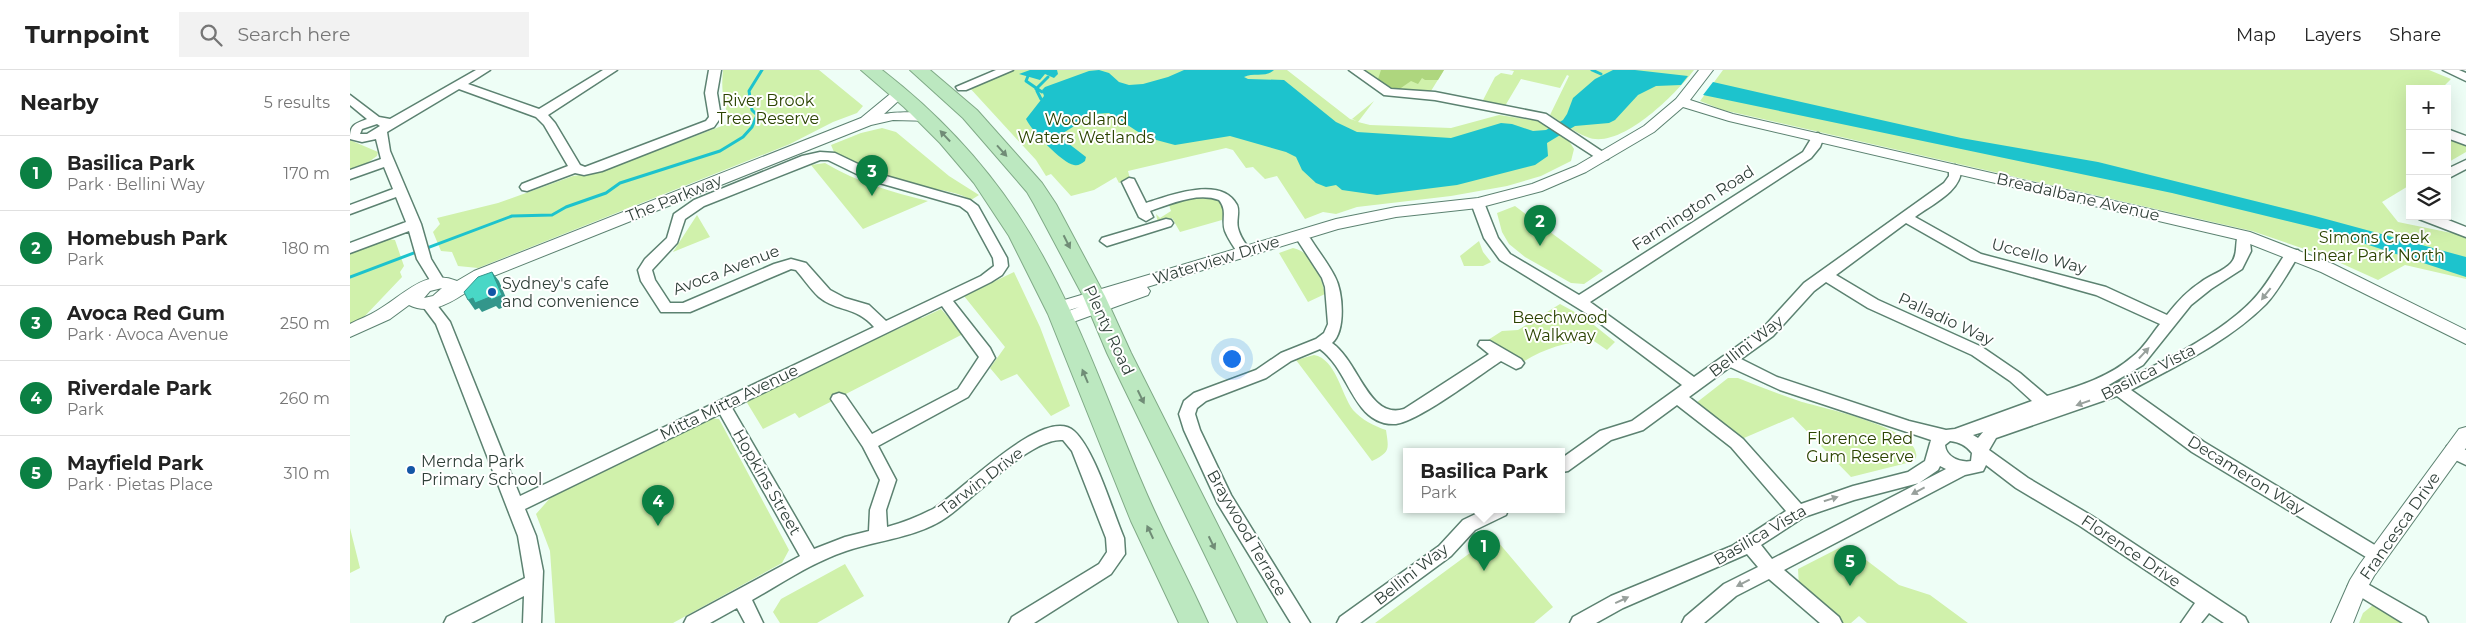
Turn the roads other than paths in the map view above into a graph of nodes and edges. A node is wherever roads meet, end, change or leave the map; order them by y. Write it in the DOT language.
graph roads {
  1 [pos="484,70"];
  2 [pos="611,70"];
  3 [pos="715,70"];
  4 [pos="870,70"];
  5 [pos="919,70"];
  6 [pos="1007,70"];
  7 [pos="1355,70"];
  8 [pos="2449,70"];
  9 [pos="1705,72"];
  10 [pos="2466,77"];
  11 [pos="458,85"];
  12 [pos="962,88"];
  13 [pos="900,93"];
  14 [pos="1685,97"];
  15 [pos="350,99"];
  16 [pos="361,107"];
  17 [pos="540,114"];
  18 [pos="928,118"];
  19 [pos="867,121"];
  20 [pos="380,125"];
  21 [pos="359,133"];
  22 [pos="2451,135"];
  23 [pos="1818,137"];
  24 [pos="2466,141"];
  25 [pos="386,156"];
  26 [pos="1603,156"];
  27 [pos="2466,164"];
  28 [pos="576,168"];
  29 [pos="1951,168"];
  30 [pos="2451,173"];
  31 [pos="350,174"];
  32 [pos="1129,182"];
  33 [pos="527,187"];
  34 [pos="401,191"];
  35 [pos="1478,203"];
  36 [pos="1143,209"];
  37 [pos="350,210"];
  38 [pos="1905,218"];
  39 [pos="2434,220"];
  40 [pos="1166,223"];
  41 [pos="414,224"];
  42 [pos="1152,227"];
  43 [pos="2466,232"];
  44 [pos="2244,236"];
  45 [pos="1303,238"];
  46 [pos="1107,241"];
  47 [pos="350,248"];
  48 [pos="2293,253"];
  49 [pos="1246,255"];
  50 [pos="1826,275"];
  51 [pos="433,293"];
  52 [pos="944,299"];
  53 [pos="1096,302"];
  54 [pos="1580,302"];
  55 [pos="1059,314"];
  56 [pos="2168,322"];
  57 [pos="883,328"];
  58 [pos="350,331"];
  59 [pos="2464,336"];
  60 [pos="1321,344"];
  61 [pos="1485,345"];
  62 [pos="1499,355"];
  63 [pos="1730,360"];
  64 [pos="1516,363"];
  65 [pos="1694,386"];
  66 [pos="2119,388"];
  67 [pos="1679,398"];
  68 [pos="838,399"];
  69 [pos="2044,404"];
  70 [pos="723,406"];
  71 [pos="1902,427"];
  72 [pos="2466,434"];
  73 [pos="1951,436"];
  74 [pos="869,443"];
  75 [pos="1937,452"];
  76 [pos="1980,453"];
  77 [pos="2460,455"];
  78 [pos="1565,464"];
  79 [pos="1966,468"];
  80 [pos="2022,483"];
  81 [pos="515,506"];
  82 [pos="1798,512"];
  83 [pos="1494,513"];
  84 [pos="878,536"];
  85 [pos="1749,544"];
  86 [pos="2377,555"];
  87 [pos="810,558"];
  88 [pos="1770,569"];
  89 [pos="534,586"];
  90 [pos="2357,586"];
  91 [pos="741,597"];
  92 [pos="2207,602"];
  93 [pos="1585,622"];
  94 [pos="452,623"];
  95 [pos="467,623"];
  96 [pos="532,623"];
  97 [pos="693,623"];
  98 [pos="754,623"];
  99 [pos="1018,623"];
  100 [pos="1194,623"];
  101 [pos="1253,623"];
  102 [pos="1301,623"];
  103 [pos="1346,623"];
  104 [pos="1692,623"];
  105 [pos="1833,623"];
  106 [pos="2190,623"];
  107 [pos="2239,623"];
  108 [pos="2342,623"];
  109 [pos="2419,623"];
  1 -- 11 [label="street"];
  2 -- 17 [label="street"];
  3 -- 28 [label="street"];
  4 -- 13 [label="highway"];
  5 -- 53 [label="highway, Plenty Road, one-way"];
  6 -- 12 [label="street"];
  7 -- 26 [label="street"];
  8 -- 10 [label="street"];
  9 -- 14 [label="street, Waterview Drive"];
  11 -- 17 [label="street"];
  11 -- 20 [label="street"];
  13 -- 18 [label="highway"];
  13 -- 19 [label="street, The Parkway"];
  14 -- 23 [label="street, Breadalbane Avenue"];
  14 -- 26 [label="street, Waterview Drive"];
  15 -- 16 [label="street"];
  16 -- 20 [label="street"];
  16 -- 21 [label="street"];
  17 -- 28 [label="street"];
  18 -- 19 [label="street, The Parkway"];
  55 -- 18 [label="highway, one-way"];
  19 -- 51 [label="street, The Parkway"];
  20 -- 21 [label="street"];
  20 -- 25 [label="street"];
  21 -- 25 [label="street"];
  22 -- 24 [label="street"];
  23 -- 29 [label="street, Breadalbane Avenue"];
  23 -- 54 [label="street, Farmington Road"];
  25 -- 31 [label="street"];
  25 -- 34 [label="street"];
  26 -- 35 [label="street, Waterview Drive"];
  27 -- 30 [label="street"];
  28 -- 33 [label="street"];
  29 -- 38 [label="street, Bellini Way"];
  29 -- 44 [label="street, Breadalbane Avenue"];
  32 -- 36 [label="street"];
  34 -- 37 [label="street"];
  34 -- 41 [label="street"];
  35 -- 45 [label="street, Waterview Drive"];
  35 -- 54 [label="street"];
  36 -- 42 [label="street"];
  36 -- 49 [label="street"];
  38 -- 50 [label="street, Bellini Way"];
  38 -- 56 [label="street, Uccello Way"];
  39 -- 43 [label="street"];
  40 -- 42 [label="street"];
  41 -- 47 [label="street"];
  41 -- 51 [label="street"];
  42 -- 46 [label="street"];
  44 -- 48 [label="street, Breadalbane Avenue"];
  44 -- 56 [label="street, Basilica Vista"];
  45 -- 49 [label="street, Waterview Drive"];
  45 -- 60 [label="street"];
  48 -- 59 [label="street, Breadalbane Avenue"];
  48 -- 66 [label="street, Basilica Vista, one-way"];
  49 -- 53 [label="street, Waterview Drive"];
  50 -- 63 [label="street, Bellini Way"];
  50 -- 69 [label="street, Palladio Way"];
  51 -- 58 [label="street, The Parkway"];
  51 -- 81 [label="street"];
  52 -- 57 [label="street, Mitta Mitta Avenue"];
  52 -- 57 [label="street, Avoca Avenue"];
  52 -- 74 [label="street"];
  53 -- 55 [label="street, Waterview Drive"];
  53 -- 101 [label="highway, Plenty Road, one-way"];
  54 -- 65 [label="street"];
  100 -- 55 [label="highway, one-way"];
  69 -- 56 [label="street, Basilica Vista, one-way"];
  57 -- 70 [label="street, Mitta Mitta Avenue"];
  60 -- 62 [label="street"];
  60 -- 102 [label="street, Braywood Terrace"];
  61 -- 62 [label="street"];
  62 -- 64 [label="street"];
  63 -- 65 [label="street, Bellini Way"];
  63 -- 71 [label="street"];
  65 -- 67 [label="street, Bellini Way"];
  66 -- 76 [label="street, Basilica Vista, one-way"];
  66 -- 86 [label="street, Decameron Way"];
  67 -- 78 [label="street, Bellini Way"];
  67 -- 82 [label="street"];
  68 -- 74 [label="street"];
  69 -- 73 [label="street, Basilica Vista"];
  70 -- 81 [label="street, Mitta Mitta Avenue"];
  70 -- 87 [label="street, Hopkins Street"];
  71 -- 73 [label="street"];
  71 -- 75 [label="street"];
  72 -- 77 [label="street, Francesca Drive"];
  73 -- 75 [label="street"];
  73 -- 76 [label="street"];
  74 -- 84 [label="street"];
  75 -- 79 [label="street"];
  82 -- 75 [label="street, Basilica Vista, one-way"];
  76 -- 79 [label="street"];
  76 -- 80 [label="street, Florence Drive"];
  77 -- 86 [label="street, Francesca Drive"];
  79 -- 80 [label="street, Florence Drive"];
  79 -- 88 [label="street, Basilica Vista, one-way"];
  80 -- 92 [label="street, Florence Drive"];
  81 -- 89 [label="street"];
  82 -- 85 [label="street, Basilica Vista"];
  83 -- 103 [label="street, Bellini Way"];
  84 -- 87 [label="street, Tarwin Drive"];
  84 -- 99 [label="street, Tarwin Drive"];
  85 -- 88 [label="street"];
  93 -- 85 [label="street, Basilica Vista, one-way"];
  86 -- 90 [label="street, Francesca Drive"];
  87 -- 91 [label="street, Tarwin Drive"];
  88 -- 104 [label="street, Basilica Vista, one-way"];
  88 -- 105 [label="street"];
  89 -- 94 [label="street"];
  89 -- 95 [label="street"];
  89 -- 96 [label="street"];
  90 -- 108 [label="street, Francesca Drive"];
  90 -- 109 [label="street"];
  91 -- 97 [label="street, Tarwin Drive"];
  91 -- 98 [label="street"];
  92 -- 106 [label="street"];
  92 -- 107 [label="street, Florence Drive"];
}
